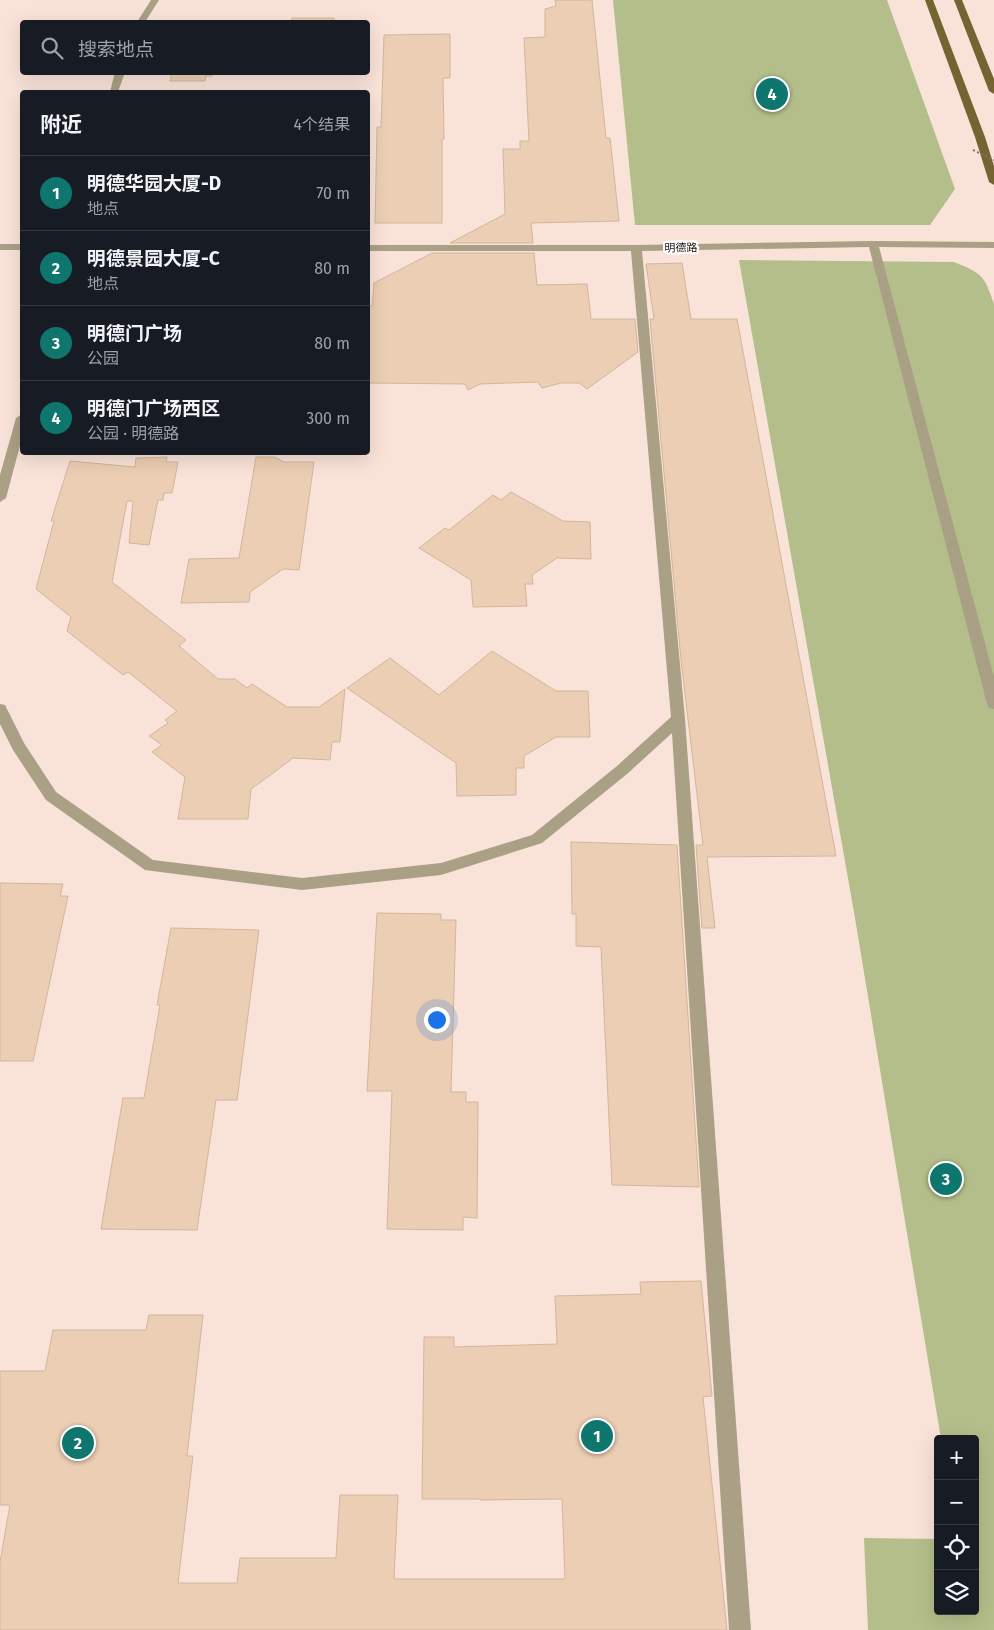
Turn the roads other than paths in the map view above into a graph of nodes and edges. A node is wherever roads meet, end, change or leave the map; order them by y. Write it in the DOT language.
graph roads {
  1 [pos="156,0"];
  2 [pos="928,0"];
  3 [pos="958,0"];
  4 [pos="142,20"];
  5 [pos="119,75"];
  6 [pos="115,90"];
  7 [pos="994,91"];
  8 [pos="994,182"];
  9 [pos="873,244"];
  10 [pos="994,245"];
  11 [pos="0,248"];
  12 [pos="20,248"];
  13 [pos="370,248"];
  14 [pos="636,248"];
  15 [pos="20,425"];
  16 [pos="0,498"];
  17 [pos="994,704"];
  18 [pos="0,709"];
  19 [pos="678,719"];
  20 [pos="740,1630"];
  1 -- 4 [label="street"];
  2 -- 8 [label="main road"];
  3 -- 7 [label="main road"];
  5 -- 6 [label="street"];
  9 -- 10 [label="street, 明德路"];
  9 -- 14 [label="street, 明德路"];
  9 -- 17 [label="street"];
  11 -- 12 [label="street"];
  13 -- 14 [label="street, 明德路"];
  14 -- 19 [label="street"];
  15 -- 16 [label="street"];
  18 -- 19 [label="street"];
  19 -- 20 [label="street"];
}
